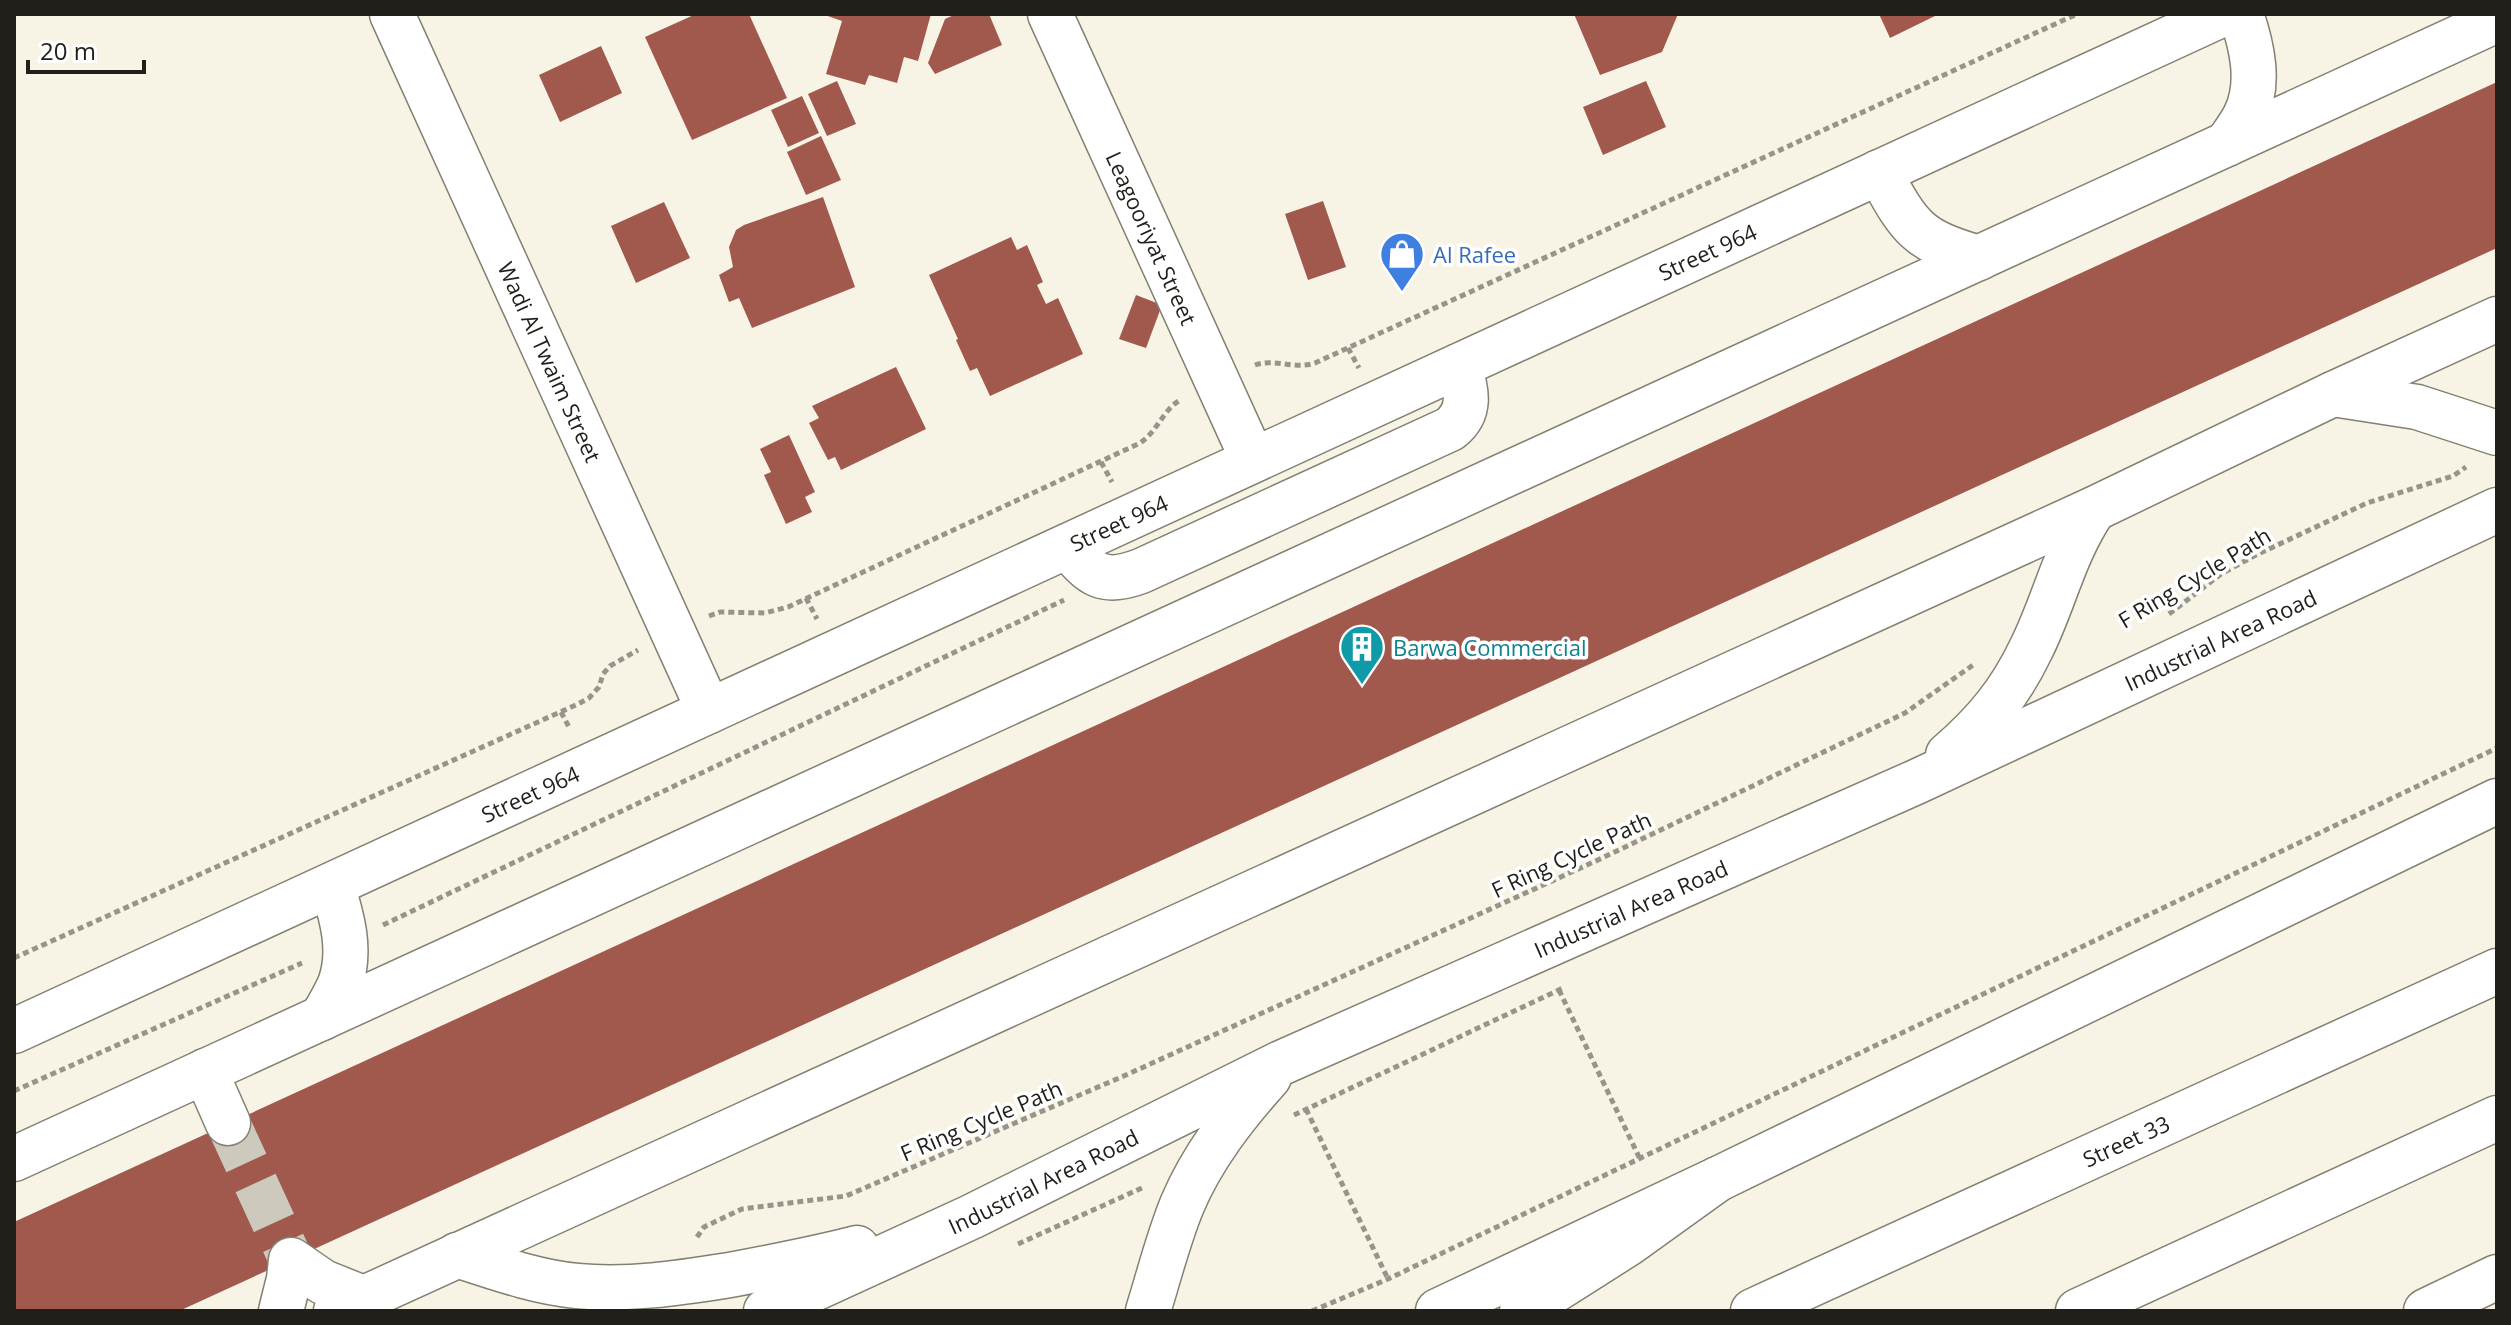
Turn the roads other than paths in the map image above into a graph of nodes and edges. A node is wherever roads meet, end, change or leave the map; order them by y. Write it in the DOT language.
graph roads {
  1 [pos="392,14"];
  2 [pos="1050,14"];
  3 [pos="2223,14"];
  4 [pos="2241,14"];
  5 [pos="2497,20"];
  6 [pos="2227,144"];
  7 [pos="1879,172"];
  8 [pos="1979,258"];
  9 [pos="2497,319"];
  10 [pos="1459,366"];
  11 [pos="2333,394"];
  12 [pos="2494,433"];
  13 [pos="1253,460"];
  14 [pos="2094,509"];
  15 [pos="2497,510"];
  16 [pos="1068,546"];
  17 [pos="709,711"];
  18 [pos="1916,782"];
  19 [pos="2497,801"];
  20 [pos="332,885"];
  21 [pos="2497,971"];
  22 [pos="322,1018"];
  23 [pos="14,1031"];
  24 [pos="1281,1063"];
  25 [pos="205,1071"];
  26 [pos="2497,1118"];
  27 [pos="228,1123"];
  28 [pos="14,1159"];
  29 [pos="1718,1179"];
  30 [pos="971,1217"];
  31 [pos="457,1255"];
  32 [pos="2497,1277"];
  33 [pos="350,1305"];
  34 [pos="281,1311"];
  35 [pos="766,1311"];
  36 [pos="1148,1311"];
  37 [pos="1438,1311"];
  38 [pos="1522,1311"];
  39 [pos="1753,1311"];
  40 [pos="2078,1311"];
  41 [pos="2426,1311"];
  1 -- 17 [label="main road, Wadi Al Twaim Street"];
  2 -- 13 [label="main road, Leagooriyat Street"];
  3 -- 7 [label="main road, Street 964"];
  4 -- 6 [label="main road"];
  5 -- 6 [label="main road"];
  6 -- 8 [label="main road"];
  7 -- 8 [label="main road"];
  7 -- 10 [label="main road, Street 964"];
  8 -- 22 [label="main road"];
  9 -- 11 [label="main road"];
  10 -- 13 [label="main road, Street 964"];
  10 -- 16 [label="main road"];
  11 -- 12 [label="main road"];
  11 -- 14 [label="main road"];
  13 -- 16 [label="main road, Street 964"];
  14 -- 18 [label="main road"];
  14 -- 31 [label="main road"];
  15 -- 18 [label="main road, Industrial Area Road"];
  16 -- 17 [label="main road, Street 964"];
  17 -- 20 [label="main road, Street 964"];
  18 -- 24 [label="main road, Industrial Area Road"];
  19 -- 29 [label="main road"];
  20 -- 22 [label="main road"];
  20 -- 23 [label="main road, Street 964"];
  21 -- 39 [label="main road, Street 33"];
  22 -- 25 [label="main road"];
  24 -- 30 [label="main road, Industrial Area Road"];
  24 -- 36 [label="main road"];
  25 -- 27 [label="main road"];
  25 -- 28 [label="main road"];
  26 -- 40 [label="main road"];
  29 -- 37 [label="main road"];
  29 -- 38 [label="main road"];
  30 -- 31 [label="main road"];
  30 -- 35 [label="main road, Industrial Area Road"];
  31 -- 33 [label="main road"];
  32 -- 41 [label="main road"];
  33 -- 34 [label="main road"];
}
